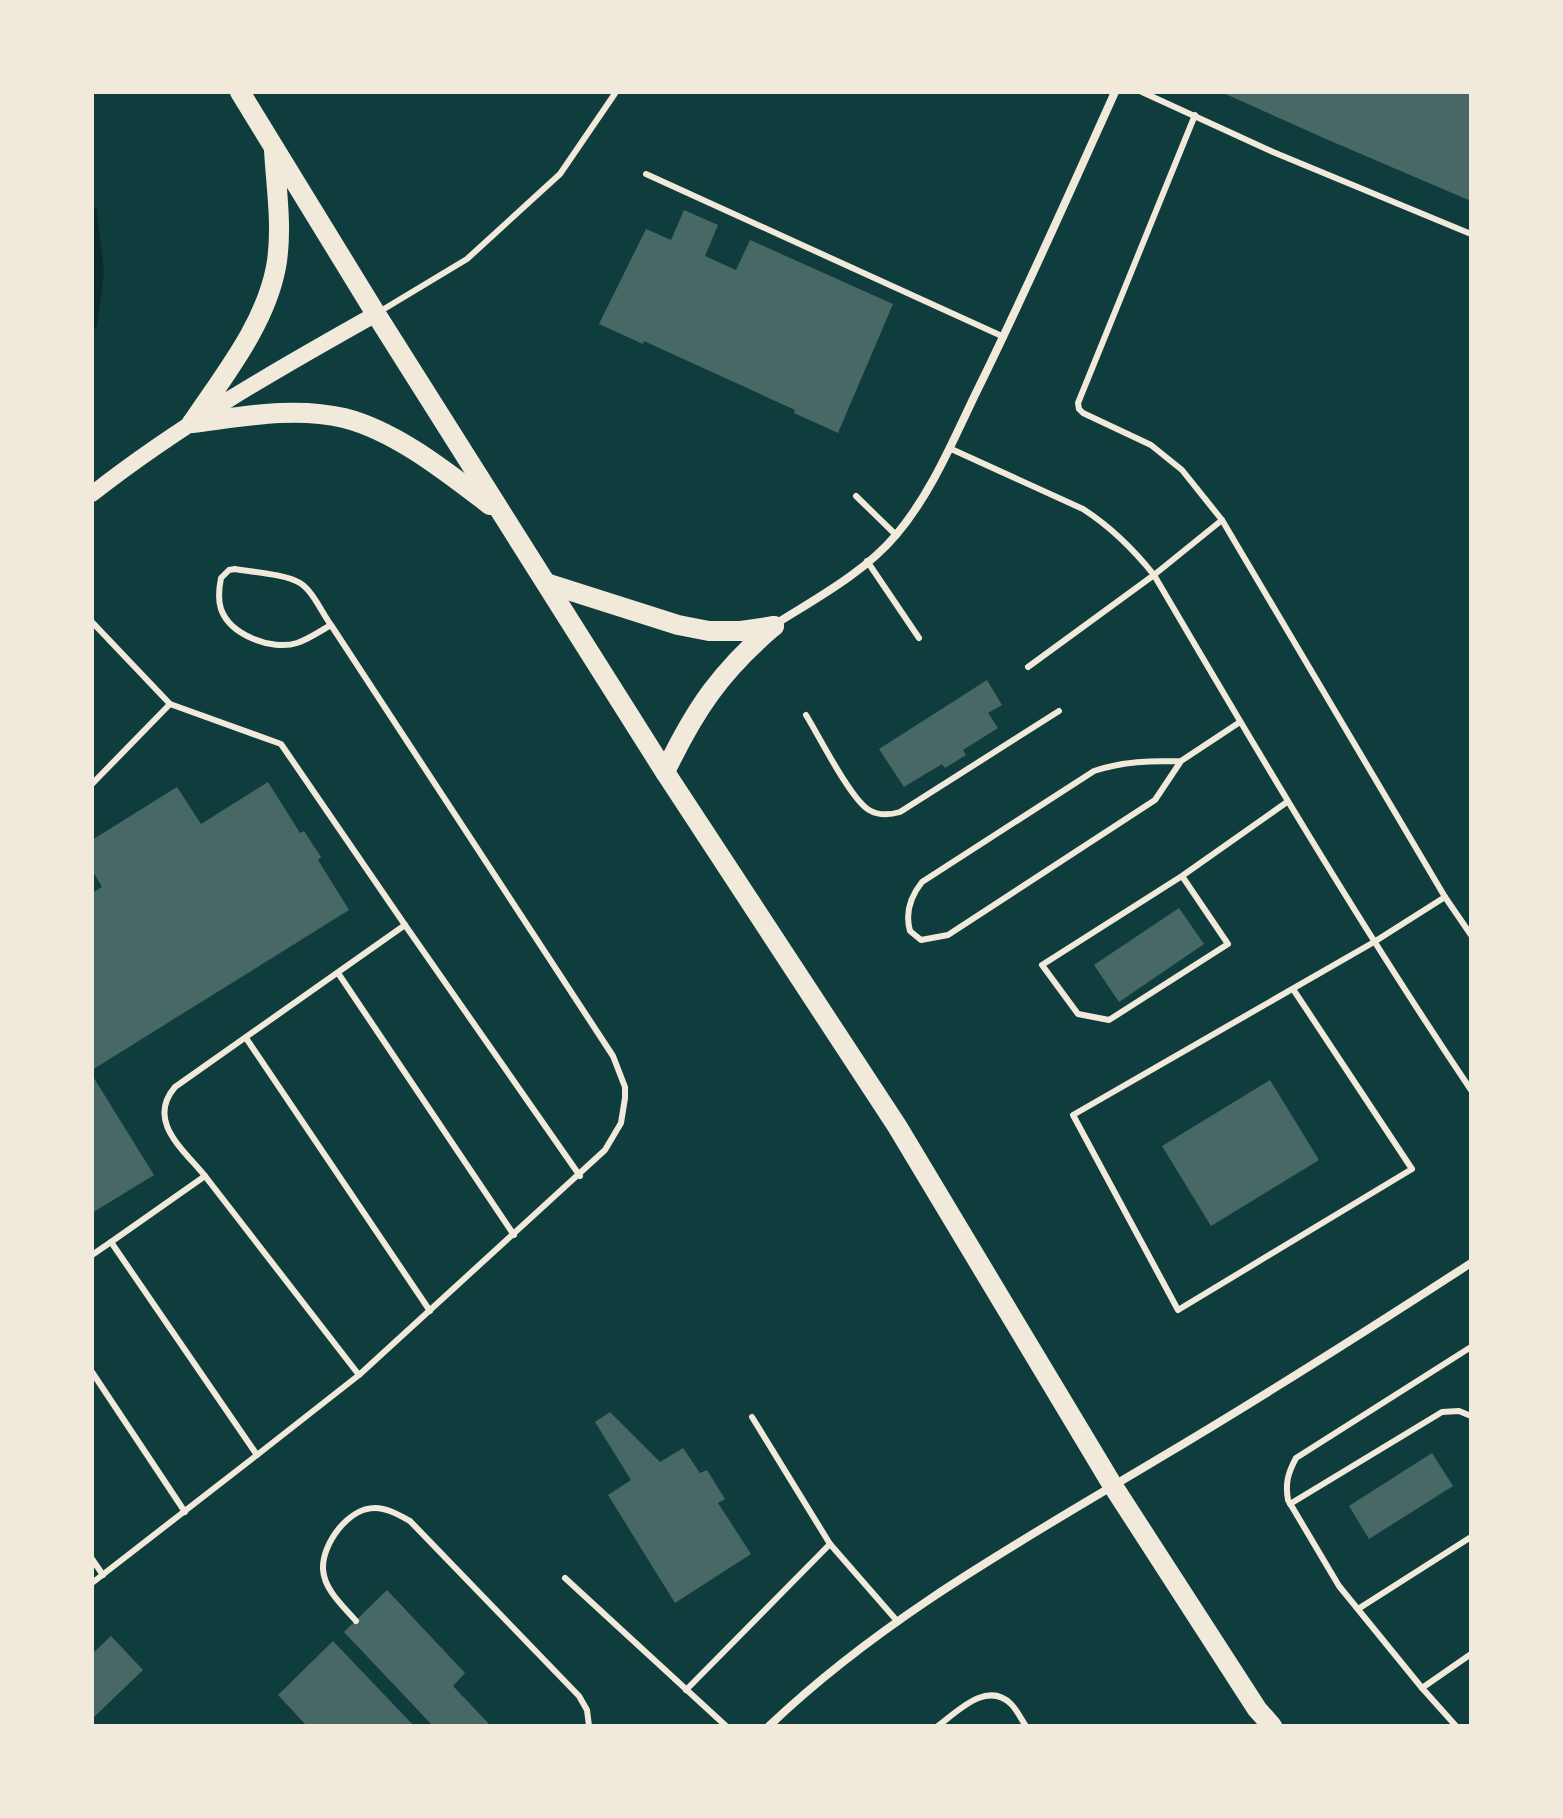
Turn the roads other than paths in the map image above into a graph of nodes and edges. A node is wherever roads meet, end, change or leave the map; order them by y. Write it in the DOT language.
graph roads {
  1 [pos="240,92"];
  2 [pos="616,92"];
  3 [pos="1115,92"];
  4 [pos="1142,92"];
  5 [pos="1195,115"];
  6 [pos="274,147"];
  7 [pos="646,174"];
  8 [pos="1471,234"];
  9 [pos="376,314"];
  10 [pos="1004,337"];
  11 [pos="192,423"];
  12 [pos="949,448"];
  13 [pos="92,494"];
  14 [pos="856,496"];
  15 [pos="502,514"];
  16 [pos="1222,520"];
  17 [pos="896,535"];
  18 [pos="867,561"];
  19 [pos="1154,575"];
  20 [pos="546,583"];
  21 [pos="92,622"];
  22 [pos="331,625"];
  23 [pos="774,626"];
  24 [pos="100,630"];
  25 [pos="92,637"];
  26 [pos="919,638"];
  27 [pos="1028,667"];
  28 [pos="170,704"];
  29 [pos="1059,711"];
  30 [pos="806,715"];
  31 [pos="1240,722"];
  32 [pos="1181,761"];
  33 [pos="665,772"];
  34 [pos="92,784"];
  35 [pos="1287,802"];
  36 [pos="1182,876"];
  37 [pos="1445,897"];
  38 [pos="405,925"];
  39 [pos="1471,935"];
  40 [pos="1374,942"];
  41 [pos="338,973"];
  42 [pos="1293,989"];
  43 [pos="246,1038"];
  44 [pos="1471,1090"];
  45 [pos="205,1176"];
  46 [pos="580,1176"];
  47 [pos="514,1235"];
  48 [pos="111,1242"];
  49 [pos="92,1255"];
  50 [pos="1471,1263"];
  51 [pos="430,1311"];
  52 [pos="1471,1347"];
  53 [pos="92,1372"];
  54 [pos="359,1375"];
  55 [pos="1471,1416"];
  56 [pos="752,1417"];
  57 [pos="257,1455"];
  58 [pos="1113,1486"];
  59 [pos="1290,1504"];
  60 [pos="185,1512"];
  61 [pos="1471,1537"];
  62 [pos="830,1544"];
  63 [pos="92,1559"];
  64 [pos="103,1575"];
  65 [pos="565,1578"];
  66 [pos="92,1583"];
  67 [pos="1358,1609"];
  68 [pos="356,1621"];
  69 [pos="898,1622"];
  70 [pos="1471,1654"];
  71 [pos="1422,1688"];
  72 [pos="686,1690"];
  73 [pos="589,1726"];
  74 [pos="726,1726"];
  75 [pos="769,1726"];
  76 [pos="938,1726"];
  77 [pos="1026,1726"];
  78 [pos="1272,1726"];
  79 [pos="1456,1726"];
  1 -- 6 [label="main road"];
  2 -- 9 [label="lane"];
  3 -- 10 [label="street"];
  4 -- 5 [label="lane"];
  5 -- 8 [label="lane"];
  5 -- 16 [label="lane"];
  6 -- 9 [label="main road"];
  6 -- 11 [label="main road"];
  7 -- 10 [label="lane"];
  9 -- 11 [label="main road"];
  9 -- 15 [label="main road"];
  10 -- 12 [label="street"];
  11 -- 13 [label="main road"];
  11 -- 15 [label="main road"];
  12 -- 17 [label="street"];
  12 -- 19 [label="lane"];
  14 -- 17 [label="lane"];
  15 -- 20 [label="main road"];
  16 -- 19 [label="lane"];
  16 -- 37 [label="lane"];
  17 -- 18 [label="street"];
  18 -- 23 [label="street"];
  18 -- 26 [label="lane"];
  19 -- 27 [label="lane"];
  19 -- 31 [label="lane"];
  20 -- 23 [label="main road"];
  20 -- 33 [label="main road"];
  21 -- 24 [label="lane"];
  22 -- 22 [label="lane"];
  22 -- 46 [label="lane"];
  23 -- 33 [label="main road"];
  24 -- 25 [label="lane"];
  24 -- 28 [label="lane"];
  28 -- 34 [label="lane"];
  28 -- 38 [label="lane"];
  29 -- 30 [label="lane"];
  31 -- 32 [label="lane"];
  31 -- 35 [label="lane"];
  32 -- 32 [label="lane"];
  33 -- 58 [label="main road"];
  35 -- 36 [label="lane"];
  35 -- 40 [label="lane"];
  36 -- 36 [label="lane"];
  37 -- 39 [label="lane"];
  37 -- 40 [label="lane"];
  38 -- 41 [label="lane"];
  38 -- 46 [label="lane"];
  40 -- 42 [label="lane"];
  40 -- 44 [label="lane"];
  41 -- 43 [label="lane"];
  41 -- 47 [label="lane"];
  42 -- 42 [label="lane"];
  43 -- 45 [label="lane"];
  43 -- 51 [label="lane"];
  45 -- 48 [label="lane"];
  45 -- 54 [label="lane"];
  46 -- 47 [label="lane"];
  47 -- 51 [label="lane"];
  48 -- 49 [label="lane"];
  48 -- 57 [label="lane"];
  50 -- 58 [label="street"];
  51 -- 54 [label="lane"];
  52 -- 59 [label="lane"];
  53 -- 60 [label="lane"];
  54 -- 57 [label="lane"];
  55 -- 59 [label="lane"];
  56 -- 62 [label="lane"];
  57 -- 60 [label="lane"];
  58 -- 69 [label="street"];
  58 -- 78 [label="main road"];
  59 -- 67 [label="lane"];
  60 -- 64 [label="lane"];
  61 -- 67 [label="lane"];
  62 -- 69 [label="lane"];
  62 -- 72 [label="lane"];
  63 -- 64 [label="lane"];
  64 -- 66 [label="lane"];
  65 -- 72 [label="lane"];
  67 -- 71 [label="lane"];
  68 -- 73 [label="lane"];
  69 -- 75 [label="street"];
  70 -- 71 [label="lane"];
  71 -- 79 [label="lane"];
  72 -- 74 [label="lane"];
  76 -- 77 [label="lane"];
}
